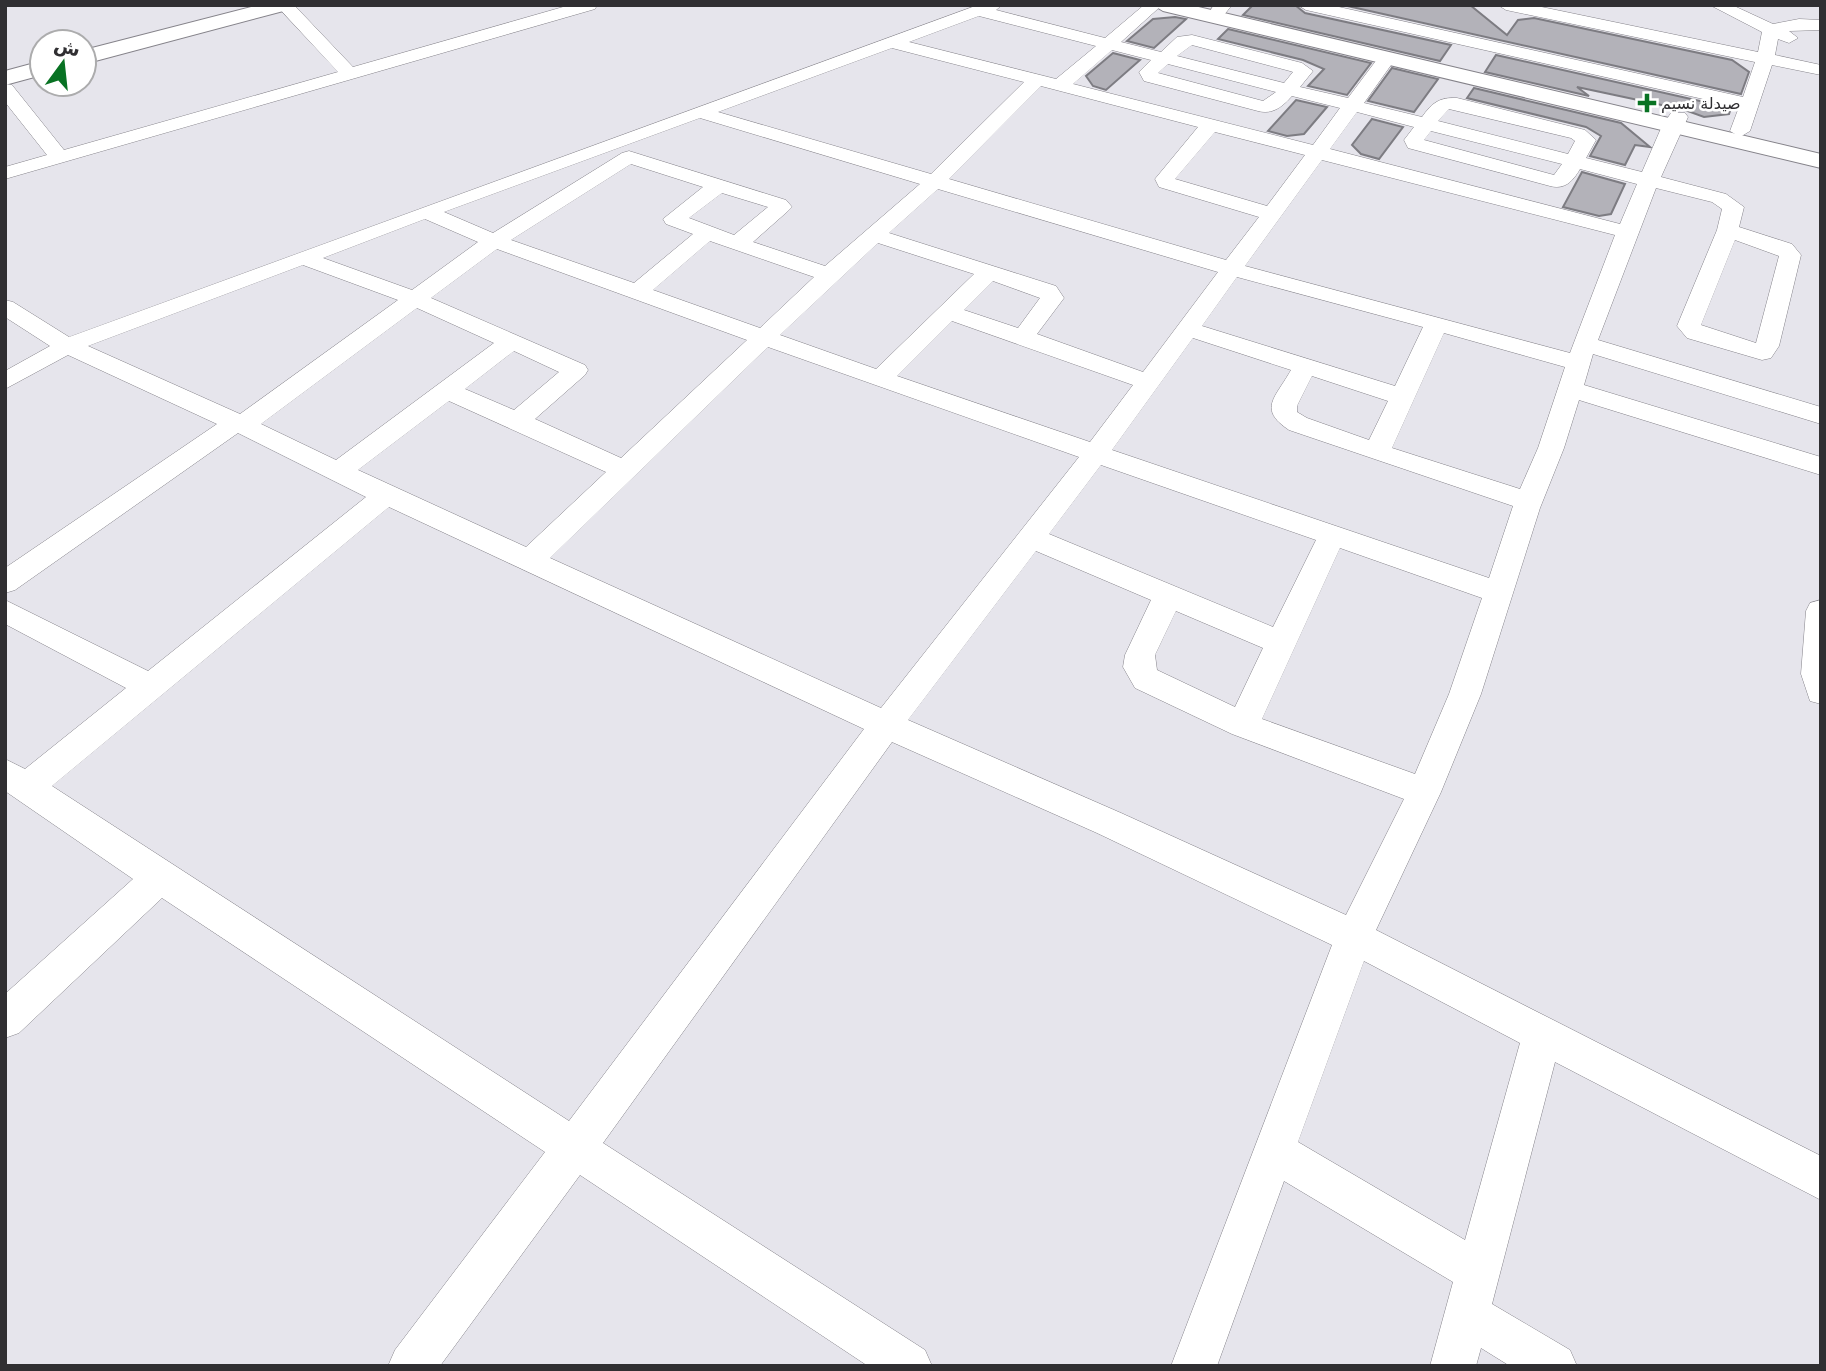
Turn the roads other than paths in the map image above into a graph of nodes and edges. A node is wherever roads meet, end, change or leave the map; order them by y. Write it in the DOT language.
graph roads {
  1 [pos="261,5"];
  2 [pos="284,5"];
  3 [pos="589,5"];
  4 [pos="1154,5"];
  5 [pos="1163,5"];
  6 [pos="1194,5"];
  7 [pos="1306,5"];
  8 [pos="1718,5"];
  9 [pos="1509,6"];
  10 [pos="986,8"];
  11 [pos="1221,8"];
  12 [pos="1738,10"];
  13 [pos="1821,25"];
  14 [pos="1771,30"];
  15 [pos="894,43"];
  16 [pos="1107,44"];
  17 [pos="1482,44"];
  18 [pos="98,47"];
  19 [pos="1808,47"];
  20 [pos="98,53"];
  21 [pos="1766,57"];
  22 [pos="1387,58"];
  23 [pos="1420,62"];
  24 [pos="28,65"];
  25 [pos="1466,68"];
  26 [pos="1821,70"];
  27 [pos="5,71"];
  28 [pos="28,72"];
  29 [pos="348,72"];
  30 [pos="5,78"];
  31 [pos="1048,83"];
  32 [pos="5,89"];
  33 [pos="1352,104"];
  34 [pos="1749,104"];
  35 [pos="699,112"];
  36 [pos="1675,122"];
  37 [pos="1426,125"];
  38 [pos="1210,126"];
  39 [pos="1740,131"];
  40 [pos="600,148"];
  41 [pos="1821,150"];
  42 [pos="1317,153"];
  43 [pos="59,157"];
  44 [pos="629,157"];
  45 [pos="1821,161"];
  46 [pos="1573,162"];
  47 [pos="5,173"];
  48 [pos="936,180"];
  49 [pos="1650,180"];
  50 [pos="719,185"];
  51 [pos="425,212"];
  52 [pos="1272,214"];
  53 [pos="1728,230"];
  54 [pos="1627,232"];
  55 [pos="707,233"];
  56 [pos="874,235"];
  57 [pos="494,241"];
  58 [pos="737,244"];
  59 [pos="303,258"];
  60 [pos="1232,269"];
  61 [pos="988,273"];
  62 [pos="829,275"];
  63 [pos="637,292"];
  64 [pos="413,298"];
  65 [pos="5,307"];
  66 [pos="947,313"];
  67 [pos="1437,323"];
  68 [pos="1188,328"];
  69 [pos="764,337"];
  70 [pos="1023,337"];
  71 [pos="512,341"];
  72 [pos="67,346"];
  73 [pos="1744,349"];
  74 [pos="1578,365"];
  75 [pos="1305,366"];
  76 [pos="880,379"];
  77 [pos="5,381"];
  78 [pos="1148,382"];
  79 [pos="447,390"];
  80 [pos="1733,390"];
  81 [pos="1403,397"];
  82 [pos="1821,416"];
  83 [pos="516,422"];
  84 [pos="239,424"];
  85 [pos="1720,435"];
  86 [pos="1377,452"];
  87 [pos="1096,454"];
  88 [pos="1821,466"];
  89 [pos="623,469"];
  90 [pos="338,472"];
  91 [pos="386,495"];
  92 [pos="1529,501"];
  93 [pos="1332,536"];
  94 [pos="1030,537"];
  95 [pos="529,561"];
  96 [pos="5,583"];
  97 [pos="1498,592"];
  98 [pos="1168,596"];
  99 [pos="5,611"];
  100 [pos="1821,611"];
  101 [pos="1281,643"];
  102 [pos="150,686"];
  103 [pos="1821,692"];
  104 [pos="886,725"];
  105 [pos="1243,725"];
  106 [pos="16,780"];
  107 [pos="1424,792"];
  108 [pos="160,877"];
  109 [pos="1354,937"];
  110 [pos="5,1020"];
  111 [pos="1542,1035"];
  112 [pos="575,1147"];
  113 [pos="1273,1151"];
  114 [pos="1821,1179"];
  115 [pos="1476,1271"];
  116 [pos="1466,1314"];
  117 [pos="411,1366"];
  118 [pos="909,1366"];
  119 [pos="1194,1366"];
  120 [pos="1453,1366"];
  121 [pos="1554,1366"];
  1 -- 18 [label="street"];
  2 -- 20 [label="street"];
  2 -- 29 [label="street"];
  3 -- 29 [label="street"];
  4 -- 16 [label="street"];
  5 -- 22 [label="street"];
  6 -- 11 [label="street"];
  7 -- 17 [label="street"];
  8 -- 12 [label="street"];
  9 -- 17 [label="street"];
  9 -- 21 [label="street"];
  10 -- 15 [label="street"];
  10 -- 16 [label="street"];
  11 -- 23 [label="street"];
  12 -- 14 [label="street"];
  13 -- 14 [label="street"];
  14 -- 19 [label="street"];
  14 -- 21 [label="street"];
  15 -- 31 [label="street"];
  15 -- 35 [label="street"];
  16 -- 31 [label="street"];
  16 -- 33 [label="street"];
  17 -- 25 [label="street"];
  17 -- 34 [label="street"];
  21 -- 26 [label="street"];
  21 -- 34 [label="street"];
  22 -- 23 [label="street"];
  22 -- 33 [label="street"];
  23 -- 25 [label="street"];
  23 -- 36 [label="street"];
  24 -- 27 [label="street"];
  25 -- 36 [label="street"];
  28 -- 30 [label="street"];
  29 -- 43 [label="street"];
  31 -- 38 [label="street"];
  31 -- 48 [label="street"];
  32 -- 43 [label="street"];
  33 -- 37 [label="street"];
  33 -- 42 [label="street"];
  34 -- 39 [label="street"];
  35 -- 40 [label="street"];
  35 -- 48 [label="street"];
  36 -- 39 [label="street"];
  36 -- 45 [label="street"];
  36 -- 49 [label="street"];
  37 -- 46 [label="street"];
  37 -- 46 [label="street"];
  38 -- 42 [label="street"];
  38 -- 52 [label="street"];
  39 -- 41 [label="street"];
  40 -- 44 [label="street"];
  40 -- 51 [label="street"];
  42 -- 52 [label="street"];
  42 -- 54 [label="street"];
  43 -- 47 [label="street"];
  44 -- 50 [label="street"];
  44 -- 57 [label="street"];
  46 -- 49 [label="street"];
  48 -- 56 [label="street"];
  48 -- 60 [label="street"];
  49 -- 53 [label="street"];
  49 -- 54 [label="street"];
  50 -- 55 [label="street"];
  50 -- 58 [label="street"];
  51 -- 57 [label="street"];
  51 -- 59 [label="street"];
  52 -- 60 [label="street"];
  53 -- 73 [label="street"];
  53 -- 73 [label="street"];
  54 -- 74 [label="street"];
  55 -- 58 [label="street"];
  55 -- 63 [label="street"];
  56 -- 61 [label="street"];
  56 -- 62 [label="street"];
  57 -- 63 [label="street"];
  57 -- 64 [label="street"];
  58 -- 62 [label="street"];
  59 -- 64 [label="street"];
  59 -- 72 [label="street"];
  60 -- 67 [label="street"];
  60 -- 68 [label="street"];
  61 -- 66 [label="street"];
  61 -- 70 [label="street"];
  62 -- 69 [label="street"];
  63 -- 69 [label="street"];
  64 -- 71 [label="street"];
  64 -- 84 [label="street"];
  65 -- 72 [label="street"];
  66 -- 70 [label="street"];
  66 -- 76 [label="street"];
  67 -- 74 [label="street"];
  67 -- 81 [label="street"];
  68 -- 75 [label="street"];
  68 -- 78 [label="street"];
  69 -- 76 [label="street"];
  69 -- 89 [label="street"];
  70 -- 78 [label="street"];
  71 -- 79 [label="street"];
  71 -- 83 [label="street"];
  72 -- 77 [label="street"];
  72 -- 84 [label="street"];
  73 -- 80 [label="street"];
  74 -- 80 [label="street"];
  74 -- 85 [label="street"];
  74 -- 92 [label="street"];
  75 -- 81 [label="street"];
  75 -- 86 [label="street"];
  76 -- 87 [label="street"];
  78 -- 87 [label="street"];
  79 -- 83 [label="street"];
  79 -- 90 [label="street"];
  80 -- 82 [label="street"];
  80 -- 85 [label="street"];
  81 -- 86 [label="street"];
  83 -- 89 [label="street"];
  84 -- 90 [label="street"];
  84 -- 96 [label="street"];
  85 -- 88 [label="street"];
  86 -- 92 [label="street"];
  87 -- 93 [label="street"];
  87 -- 94 [label="street"];
  89 -- 95 [label="street"];
  90 -- 91 [label="street"];
  91 -- 95 [label="street"];
  91 -- 102 [label="street"];
  92 -- 97 [label="street"];
  93 -- 97 [label="street"];
  93 -- 101 [label="street"];
  94 -- 98 [label="street"];
  94 -- 104 [label="street"];
  95 -- 104 [label="street"];
  97 -- 107 [label="street"];
  98 -- 101 [label="street"];
  98 -- 105 [label="street"];
  99 -- 102 [label="street"];
  100 -- 103 [label="street"];
  101 -- 105 [label="street"];
  102 -- 106 [label="street"];
  104 -- 109 [label="street"];
  104 -- 112 [label="street"];
  105 -- 107 [label="street"];
  106 -- 108 [label="street"];
  107 -- 109 [label="street"];
  108 -- 110 [label="street"];
  108 -- 112 [label="street"];
  109 -- 111 [label="street"];
  109 -- 113 [label="street"];
  111 -- 114 [label="street"];
  111 -- 115 [label="street"];
  112 -- 117 [label="street"];
  112 -- 118 [label="street"];
  113 -- 115 [label="street"];
  113 -- 119 [label="street"];
  115 -- 116 [label="street"];
  116 -- 120 [label="street"];
  116 -- 121 [label="street"];
}
